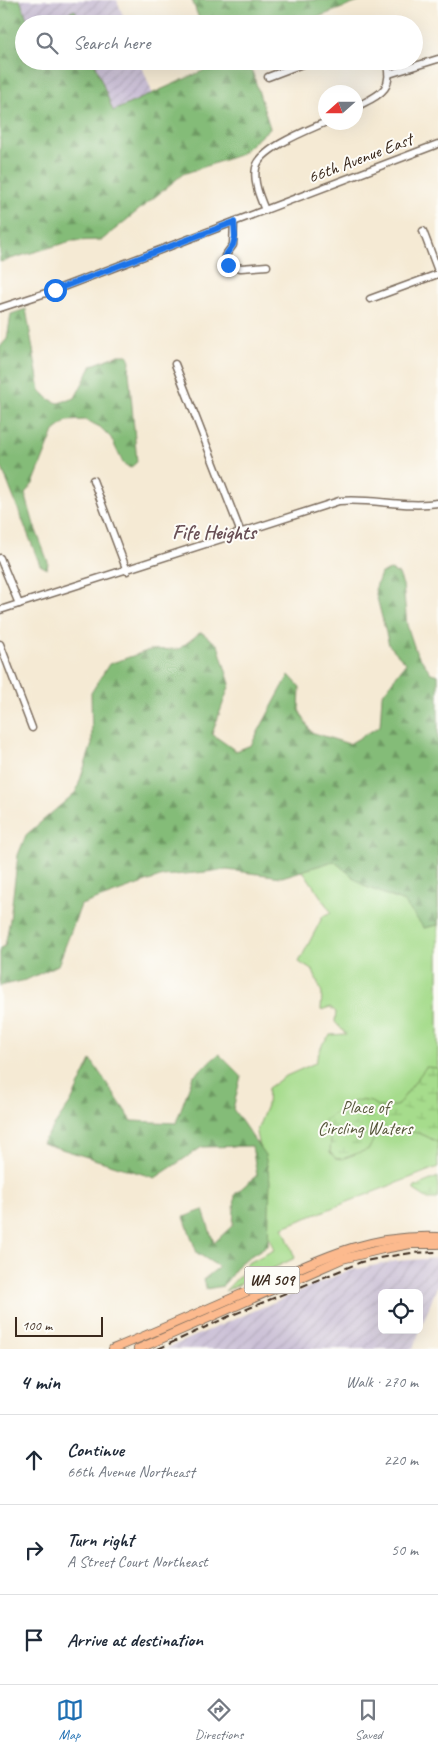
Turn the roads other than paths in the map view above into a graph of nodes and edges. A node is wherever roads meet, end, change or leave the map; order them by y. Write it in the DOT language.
graph roads {
  1 [pos="438,59"];
  2 [pos="423,64"];
  3 [pos="286,70"];
  4 [pos="389,70"];
  5 [pos="403,70"];
  6 [pos="390,74"];
  7 [pos="268,77"];
  8 [pos="363,103"];
  9 [pos="318,126"];
  10 [pos="438,144"];
  11 [pos="265,210"];
  12 [pos="234,222"];
  13 [pos="423,231"];
  14 [pos="267,266"];
  15 [pos="438,272"];
  16 [pos="370,299"];
  17 [pos="0,308"];
  18 [pos="175,364"];
  19 [pos="93,480"];
  20 [pos="438,503"];
  21 [pos="241,533"];
  22 [pos="0,558"];
  23 [pos="127,570"];
  24 [pos="19,604"];
  25 [pos="0,610"];
  26 [pos="0,644"];
  27 [pos="32,728"];
  28 [pos="438,1237"];
  29 [pos="438,1244"];
  30 [pos="113,1349"];
  31 [pos="138,1349"];
  1 -- 2 [label="street"];
  3 -- 7 [label="street"];
  4 -- 6 [label="street"];
  5 -- 6 [label="street"];
  6 -- 8 [label="street"];
  9 -- 11 [label="street"];
  10 -- 11 [label="street, 66th Avenue East"];
  11 -- 12 [label="street, 66th Avenue East"];
  12 -- 14 [label="street"];
  12 -- 17 [label="street, 66th Avenue East"];
  13 -- 15 [label="street"];
  15 -- 16 [label="street"];
  18 -- 21 [label="street"];
  19 -- 23 [label="street"];
  20 -- 21 [label="street"];
  21 -- 23 [label="street"];
  22 -- 24 [label="street"];
  23 -- 24 [label="street"];
  24 -- 25 [label="street"];
  26 -- 27 [label="street"];
  28 -- 30 [label="main road, WA 509"];
  29 -- 31 [label="main road, WA 509"];
}
